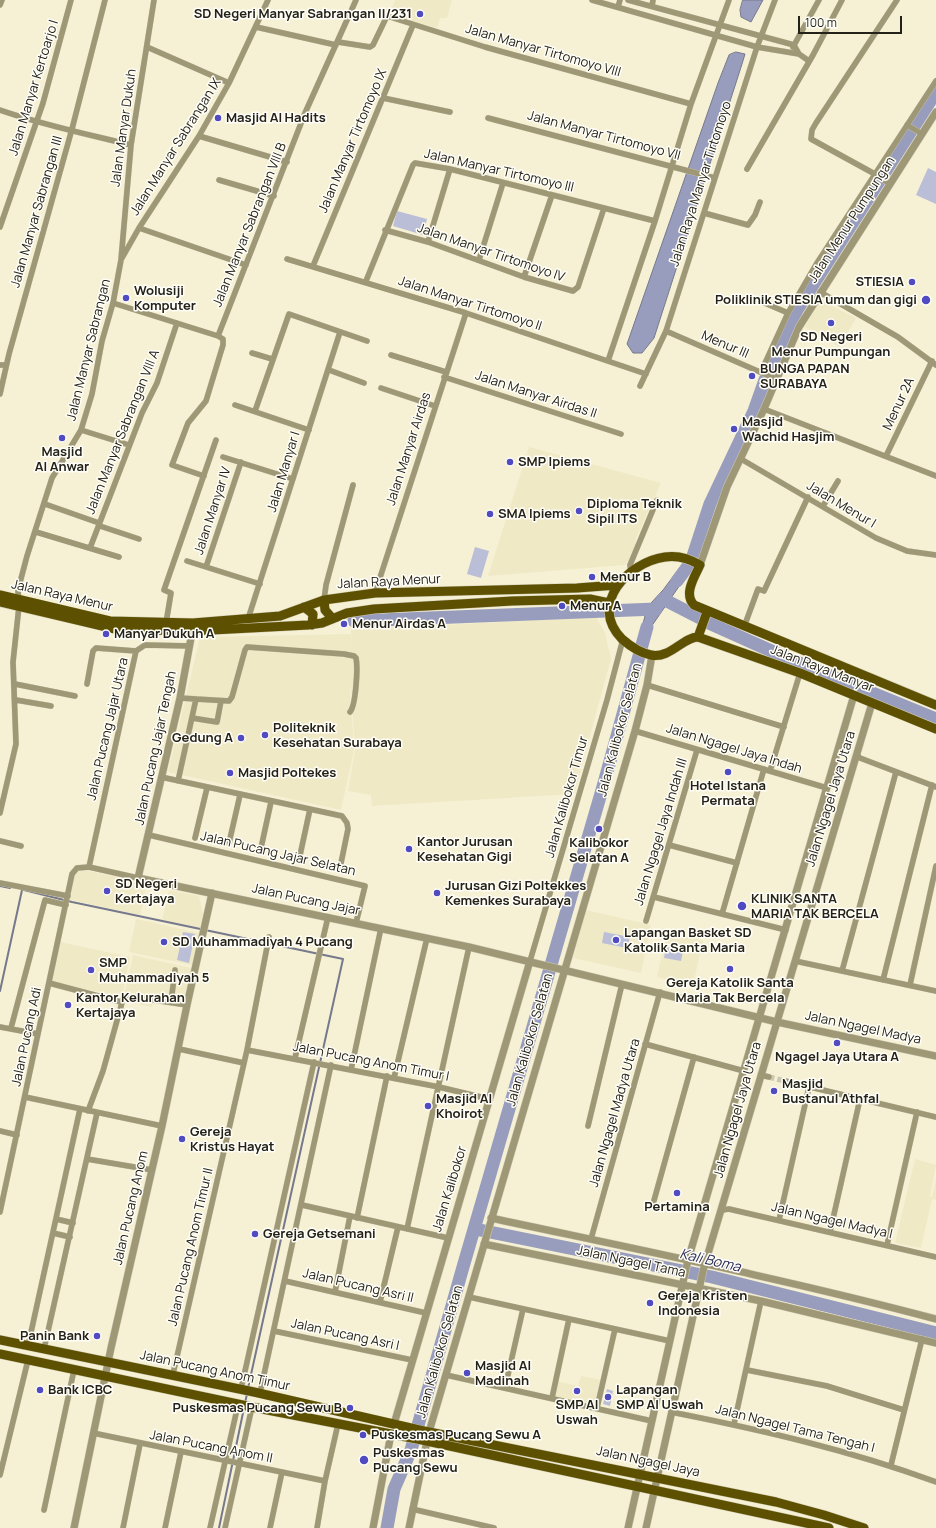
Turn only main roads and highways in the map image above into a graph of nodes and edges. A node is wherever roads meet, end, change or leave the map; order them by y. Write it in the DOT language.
graph roads {
  1 [pos="618,585"];
  2 [pos="451,591"];
  3 [pos="438,592"];
  4 [pos="0,595"];
  5 [pos="324,600"];
  6 [pos="0,602"];
  7 [pos="18,603"];
  8 [pos="440,606"];
  9 [pos="452,606"];
  10 [pos="304,607"];
  11 [pos="609,609"];
  12 [pos="707,612"];
  13 [pos="332,618"];
  14 [pos="312,625"];
  15 [pos="193,627"];
  16 [pos="698,637"];
  17 [pos="936,705"];
  18 [pos="936,729"];
  19 [pos="0,1340"];
  20 [pos="0,1354"];
  21 [pos="311,1405"];
  22 [pos="308,1418"];
  23 [pos="426,1436"];
  24 [pos="813,1512"];
  25 [pos="809,1523"];
  26 [pos="829,1528"];
  27 [pos="864,1528"];
  1 -- 2 [label="main road, Jalan Raya Menur"];
  1 -- 11 [label="main road"];
  1 -- 12 [label="main road"];
  2 -- 3 [label="main road, Jalan Raya Menur"];
  2 -- 9 [label="main road"];
  3 -- 5 [label="main road, Jalan Raya Menur"];
  3 -- 8 [label="main road"];
  4 -- 7 [label="main road, Jalan Raya Menur"];
  5 -- 10 [label="main road, Jalan Raya Menur"];
  5 -- 13 [label="main road"];
  6 -- 7 [label="main road, Jalan Raya Menur"];
  7 -- 15 [label="main road, Jalan Raya Menur"];
  7 -- 15 [label="main road, Jalan Raya Menur"];
  8 -- 9 [label="main road, Jalan Raya Menur"];
  8 -- 13 [label="main road, Jalan Raya Menur"];
  9 -- 11 [label="main road, Jalan Raya Menur"];
  10 -- 14 [label="main road"];
  10 -- 15 [label="main road, Jalan Raya Menur"];
  11 -- 16 [label="main road"];
  12 -- 16 [label="main road"];
  12 -- 17 [label="main road, Jalan Raya Manyar"];
  13 -- 14 [label="main road, Jalan Raya Menur"];
  14 -- 15 [label="main road, Jalan Raya Menur"];
  16 -- 18 [label="main road, Jalan Raya Manyar"];
  19 -- 21 [label="main road, Jalan Pucang Anom Timur"];
  20 -- 22 [label="main road, Jalan Pucang Anom Timur"];
  21 -- 22 [label="main road"];
  21 -- 23 [label="main road, Jalan Pucang Anom Timur"];
  22 -- 23 [label="main road, Jalan Pucang Anom Timur"];
  23 -- 24 [label="main road, Jalan Ngagel Jaya"];
  23 -- 25 [label="main road, Jalan Ngagel Jaya"];
  24 -- 25 [label="main road"];
  24 -- 27 [label="main road, Jalan Ngagel Jaya"];
  25 -- 26 [label="main road, Jalan Ngagel Jaya"];
}
